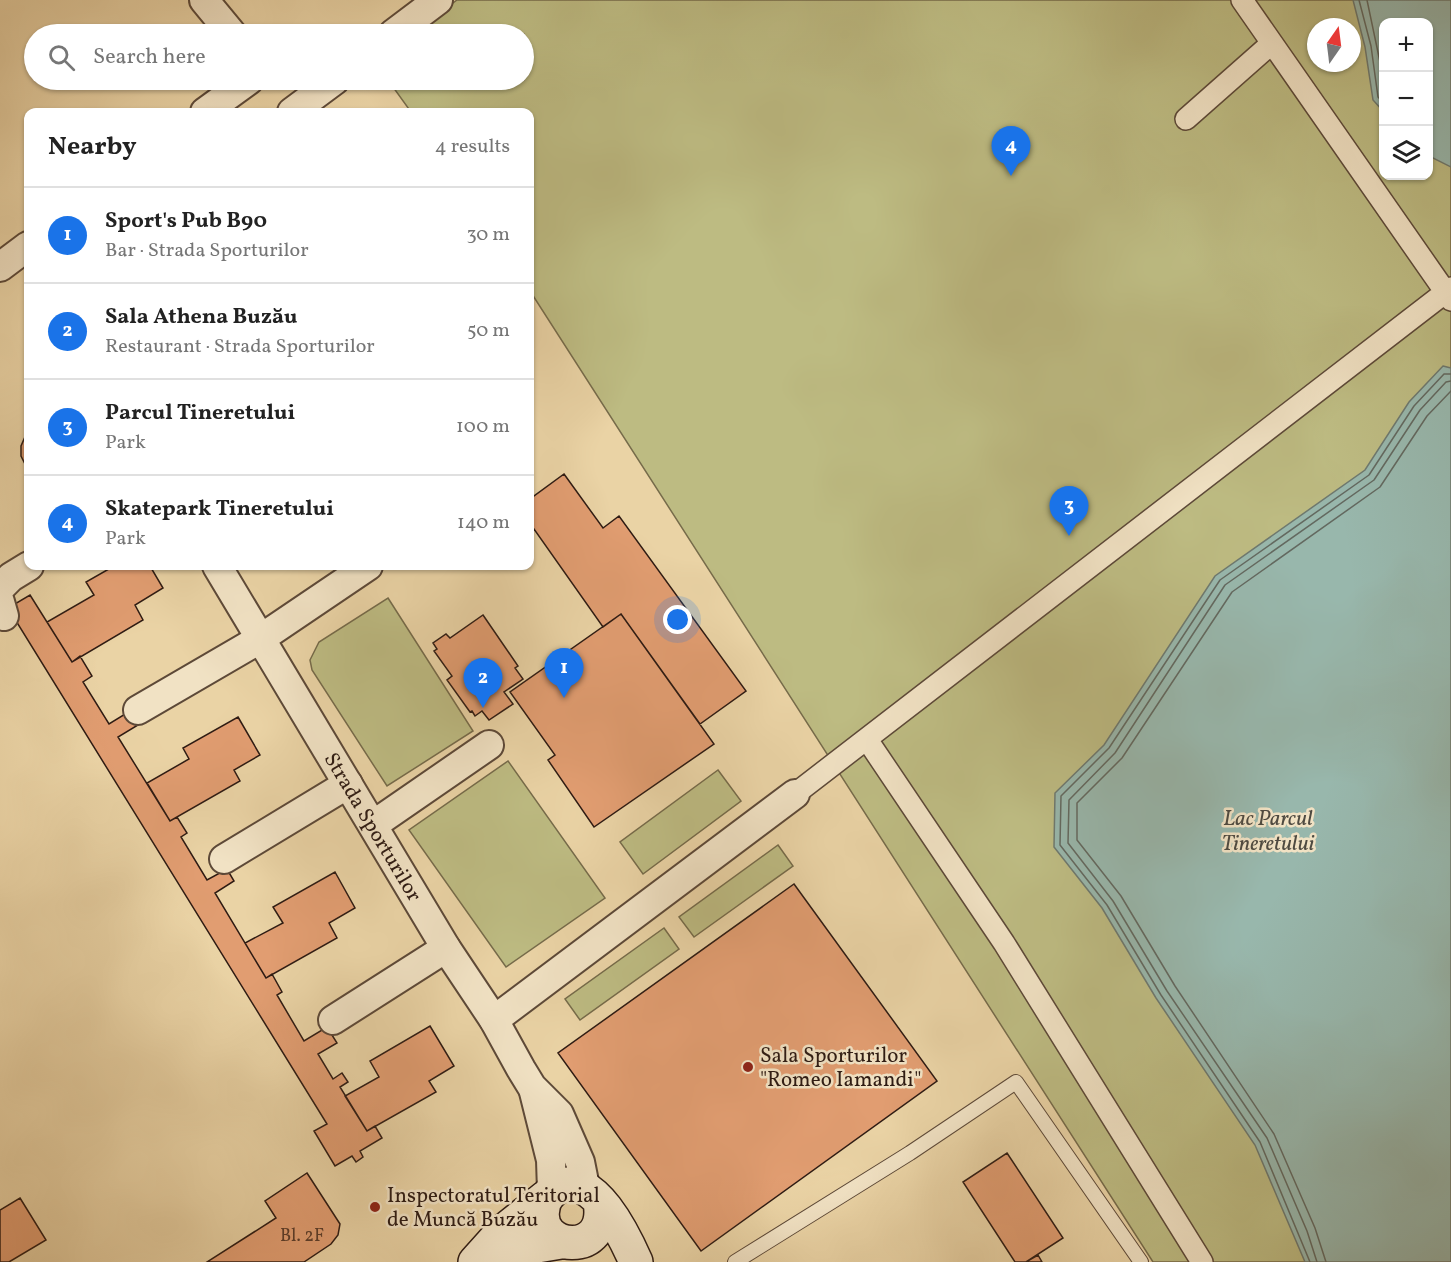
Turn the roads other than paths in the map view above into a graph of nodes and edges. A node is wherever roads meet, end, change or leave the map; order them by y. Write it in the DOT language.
graph roads {
  1 [pos="204,0"];
  2 [pos="438,0"];
  3 [pos="1242,0"];
  4 [pos="224,24"];
  5 [pos="406,24"];
  6 [pos="1272,43"];
  7 [pos="235,90"];
  8 [pos="322,90"];
  9 [pos="210,108"];
  10 [pos="297,108"];
  11 [pos="1186,119"];
  12 [pos="24,249"];
  13 [pos="0,267"];
  14 [pos="1449,294"];
  15 [pos="24,569"];
  16 [pos="219,570"];
  17 [pos="362,570"];
  18 [pos="0,588"];
  19 [pos="260,639"];
  20 [pos="138,710"];
  21 [pos="868,741"];
  22 [pos="489,745"];
  23 [pos="348,784"];
  24 [pos="795,794"];
  25 [pos="373,825"];
  26 [pos="224,859"];
  27 [pos="446,948"];
  28 [pos="333,1020"];
  29 [pos="494,1020"];
  30 [pos="532,1087"];
  31 [pos="549,1194"];
  32 [pos="593,1195"];
  33 [pos="566,1243"];
  34 [pos="475,1262"];
  35 [pos="481,1262"];
  36 [pos="612,1262"];
  37 [pos="636,1262"];
  38 [pos="735,1262"];
  39 [pos="1141,1262"];
  40 [pos="1202,1262"];
  1 -- 4 [label="street"];
  2 -- 5 [label="street"];
  3 -- 6 [label="street"];
  6 -- 11 [label="street"];
  6 -- 14 [label="street"];
  7 -- 9 [label="street"];
  8 -- 10 [label="street"];
  12 -- 13 [label="street"];
  14 -- 21 [label="street"];
  15 -- 18 [label="street"];
  16 -- 19 [label="street, Strada Sporturilor"];
  17 -- 19 [label="street"];
  19 -- 20 [label="street"];
  19 -- 23 [label="street, Strada Sporturilor"];
  21 -- 24 [label="street"];
  21 -- 40 [label="street"];
  22 -- 25 [label="street"];
  23 -- 25 [label="street, Strada Sporturilor"];
  23 -- 26 [label="street"];
  24 -- 29 [label="street"];
  25 -- 27 [label="street, Strada Sporturilor"];
  27 -- 28 [label="street"];
  27 -- 29 [label="street, Strada Sporturilor"];
  29 -- 30 [label="street, Strada Sporturilor"];
  30 -- 31 [label="street, Strada Sporturilor"];
  30 -- 32 [label="street, Strada Sporturilor"];
  31 -- 32 [label="main road"];
  31 -- 33 [label="main road"];
  31 -- 34 [label="main road"];
  32 -- 33 [label="main road"];
  32 -- 37 [label="main road, Strada Sporturilor"];
  33 -- 35 [label="main road"];
  33 -- 36 [label="main road"];
  38 -- 39 [label="lane"];
}
